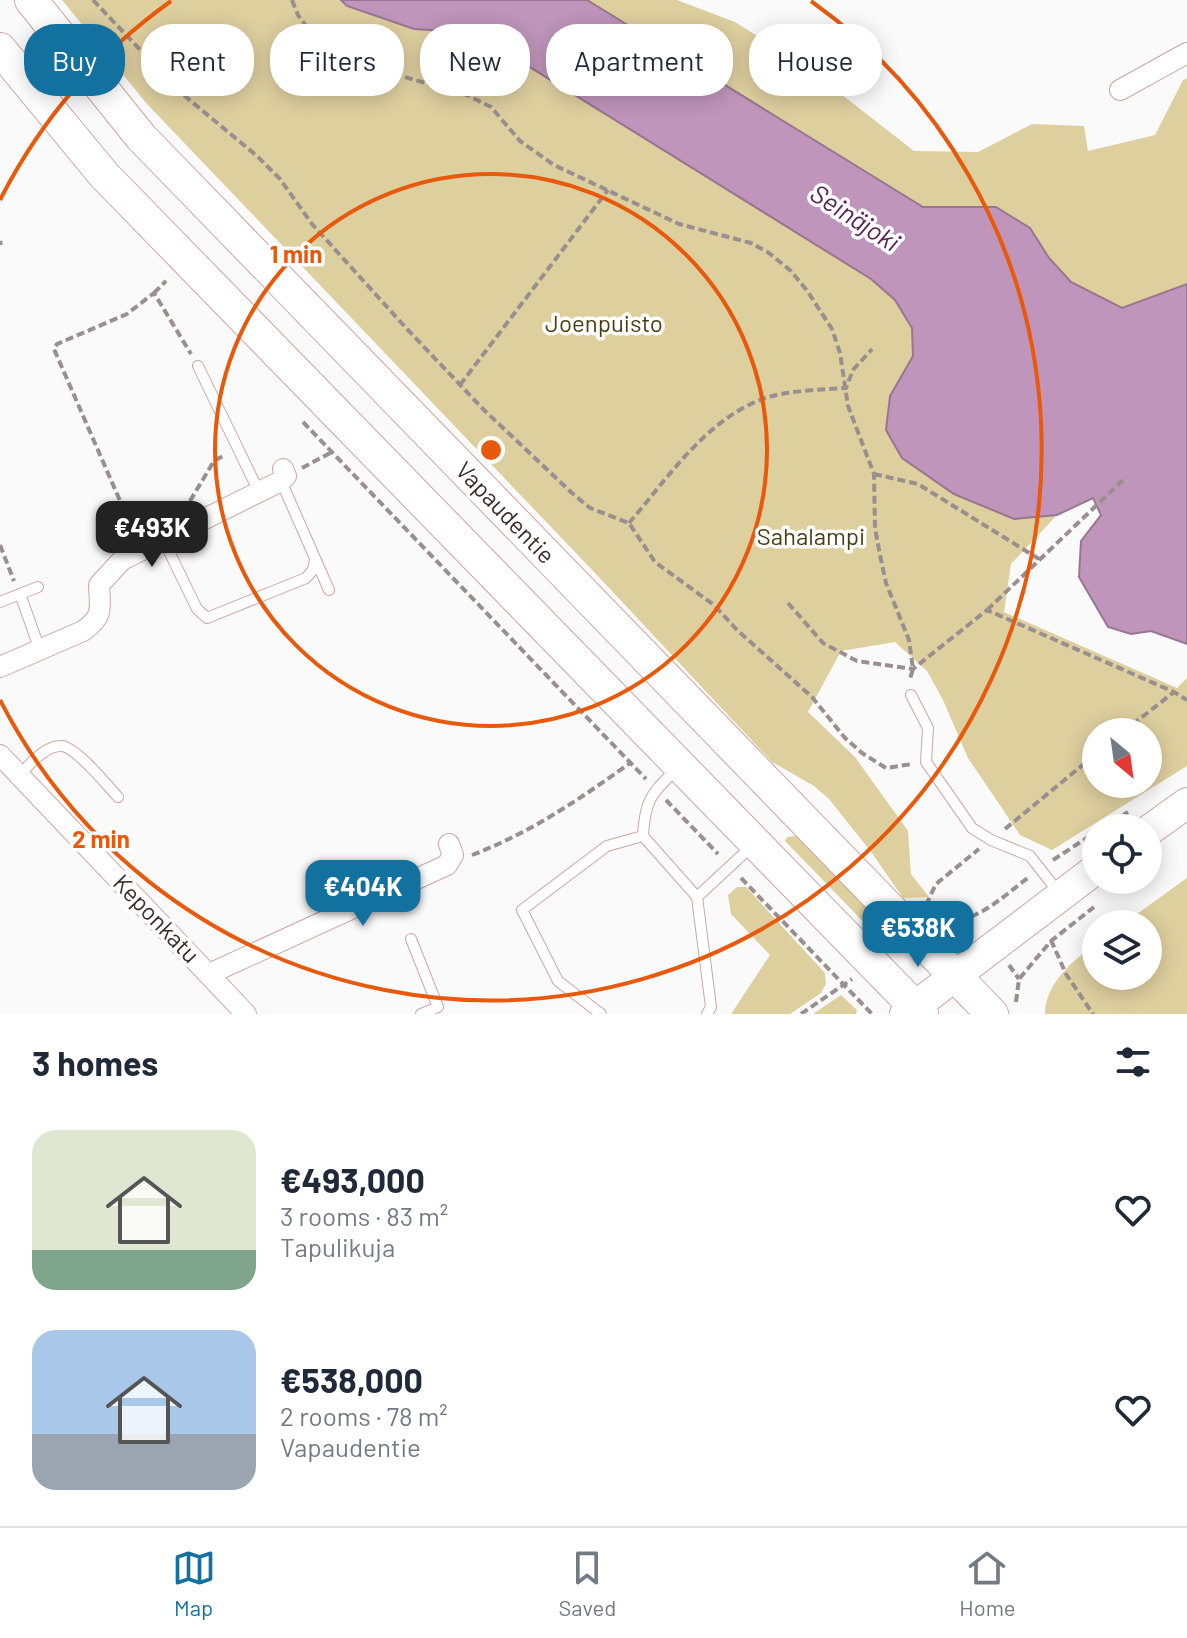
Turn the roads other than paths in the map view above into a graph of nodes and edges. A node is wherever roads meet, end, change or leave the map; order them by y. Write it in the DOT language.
graph roads {
  1 [pos="31,0"];
  2 [pos="0,49"];
  3 [pos="1187,53"];
  4 [pos="1120,90"];
  5 [pos="198,366"];
  6 [pos="283,476"];
  7 [pos="259,492"];
  8 [pos="163,539"];
  9 [pos="315,560"];
  10 [pos="38,587"];
  11 [pos="329,590"];
  12 [pos="20,594"];
  13 [pos="0,602"];
  14 [pos="40,650"];
  15 [pos="0,667"];
  16 [pos="911,695"];
  17 [pos="0,755"];
  18 [pos="679,766"];
  19 [pos="19,775"];
  20 [pos="118,797"];
  21 [pos="1187,803"];
  22 [pos="1162,821"];
  23 [pos="643,836"];
  24 [pos="449,844"];
  25 [pos="755,844"];
  26 [pos="1082,888"];
  27 [pos="1060,895"];
  28 [pos="697,897"];
  29 [pos="411,939"];
  30 [pos="209,974"];
  31 [pos="955,976"];
  32 [pos="914,1011"];
  33 [pos="246,1014"];
  34 [pos="421,1014"];
  35 [pos="601,1014"];
  36 [pos="707,1014"];
  37 [pos="992,1014"];
  1 -- 31 [label="main road, Vapaudentie"];
  2 -- 18 [label="main road"];
  3 -- 4 [label="street"];
  5 -- 7 [label="lane"];
  6 -- 7 [label="street"];
  6 -- 9 [label="lane"];
  7 -- 8 [label="street"];
  8 -- 9 [label="lane"];
  8 -- 14 [label="street"];
  9 -- 11 [label="lane"];
  10 -- 12 [label="lane"];
  12 -- 13 [label="lane"];
  12 -- 14 [label="lane"];
  14 -- 15 [label="street"];
  16 -- 27 [label="lane"];
  17 -- 19 [label="street, Keponkatu"];
  18 -- 23 [label="lane"];
  18 -- 25 [label="main road"];
  19 -- 20 [label="lane"];
  19 -- 30 [label="street, Keponkatu"];
  21 -- 22 [label="main road"];
  23 -- 28 [label="lane"];
  23 -- 35 [label="lane"];
  24 -- 30 [label="street"];
  25 -- 28 [label="lane"];
  25 -- 32 [label="main road"];
  26 -- 27 [label="main road"];
  27 -- 31 [label="main road"];
  28 -- 36 [label="lane"];
  29 -- 34 [label="lane"];
  30 -- 33 [label="street, Keponkatu"];
  31 -- 32 [label="main road"];
  31 -- 37 [label="main road, Vapaudentie"];
}
